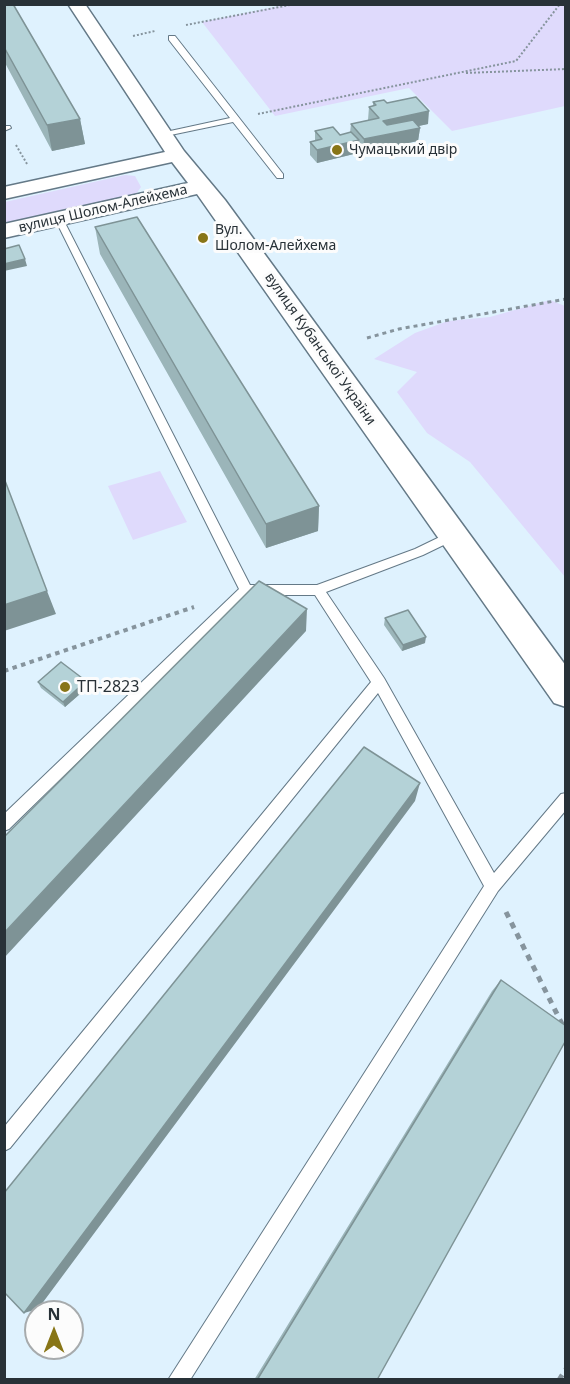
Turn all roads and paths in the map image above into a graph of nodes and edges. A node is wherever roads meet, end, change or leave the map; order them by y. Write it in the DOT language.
graph roads {
  1 [pos="76,4"];
  2 [pos="295,4"];
  3 [pos="560,4"];
  4 [pos="179,27"];
  5 [pos="156,31"];
  6 [pos="133,36"];
  7 [pos="172,38"];
  8 [pos="566,69"];
  9 [pos="456,73"];
  10 [pos="234,119"];
  11 [pos="6,129"];
  12 [pos="164,135"];
  13 [pos="177,154"];
  14 [pos="31,171"];
  15 [pos="280,176"];
  16 [pos="202,186"];
  17 [pos="4,193"];
  18 [pos="59,219"];
  19 [pos="4,231"];
  20 [pos="566,299"];
  21 [pos="367,338"];
  22 [pos="452,536"];
  23 [pos="246,590"];
  24 [pos="318,590"];
  25 [pos="4,671"];
  26 [pos="379,682"];
  27 [pos="566,693"];
  28 [pos="566,799"];
  29 [pos="4,824"];
  30 [pos="493,886"];
  31 [pos="566,1032"];
  32 [pos="4,1142"];
  33 [pos="566,1369"];
  34 [pos="178,1380"];
  35 [pos="559,1380"];
  1 -- 12 [label="street, вулиця Кубанської України"];
  2 -- 4 [label="path"];
  3 -- 9 [label="path"];
  5 -- 6 [label="path"];
  7 -- 10 [label="lane"];
  8 -- 9 [label="path"];
  9 -- 10 [label="path"];
  10 -- 12 [label="lane"];
  10 -- 15 [label="lane"];
  11 -- 14 [label="path"];
  12 -- 13 [label="street, вулиця Кубанської України"];
  13 -- 16 [label="street, вулиця Кубанської України"];
  13 -- 17 [label="street"];
  16 -- 18 [label="street, вулиця Шолом-Алейхема"];
  16 -- 22 [label="street, вулиця Кубанської України"];
  18 -- 19 [label="street, вулиця Шолом-Алейхема"];
  18 -- 23 [label="lane"];
  20 -- 21 [label="path"];
  22 -- 24 [label="lane"];
  22 -- 27 [label="street, вулиця Кубанської України"];
  23 -- 24 [label="lane"];
  23 -- 25 [label="path"];
  23 -- 29 [label="lane"];
  24 -- 26 [label="lane"];
  26 -- 30 [label="lane"];
  26 -- 32 [label="lane"];
  28 -- 30 [label="lane"];
  30 -- 31 [label="path"];
  30 -- 34 [label="lane"];
  33 -- 35 [label="path"];
}
